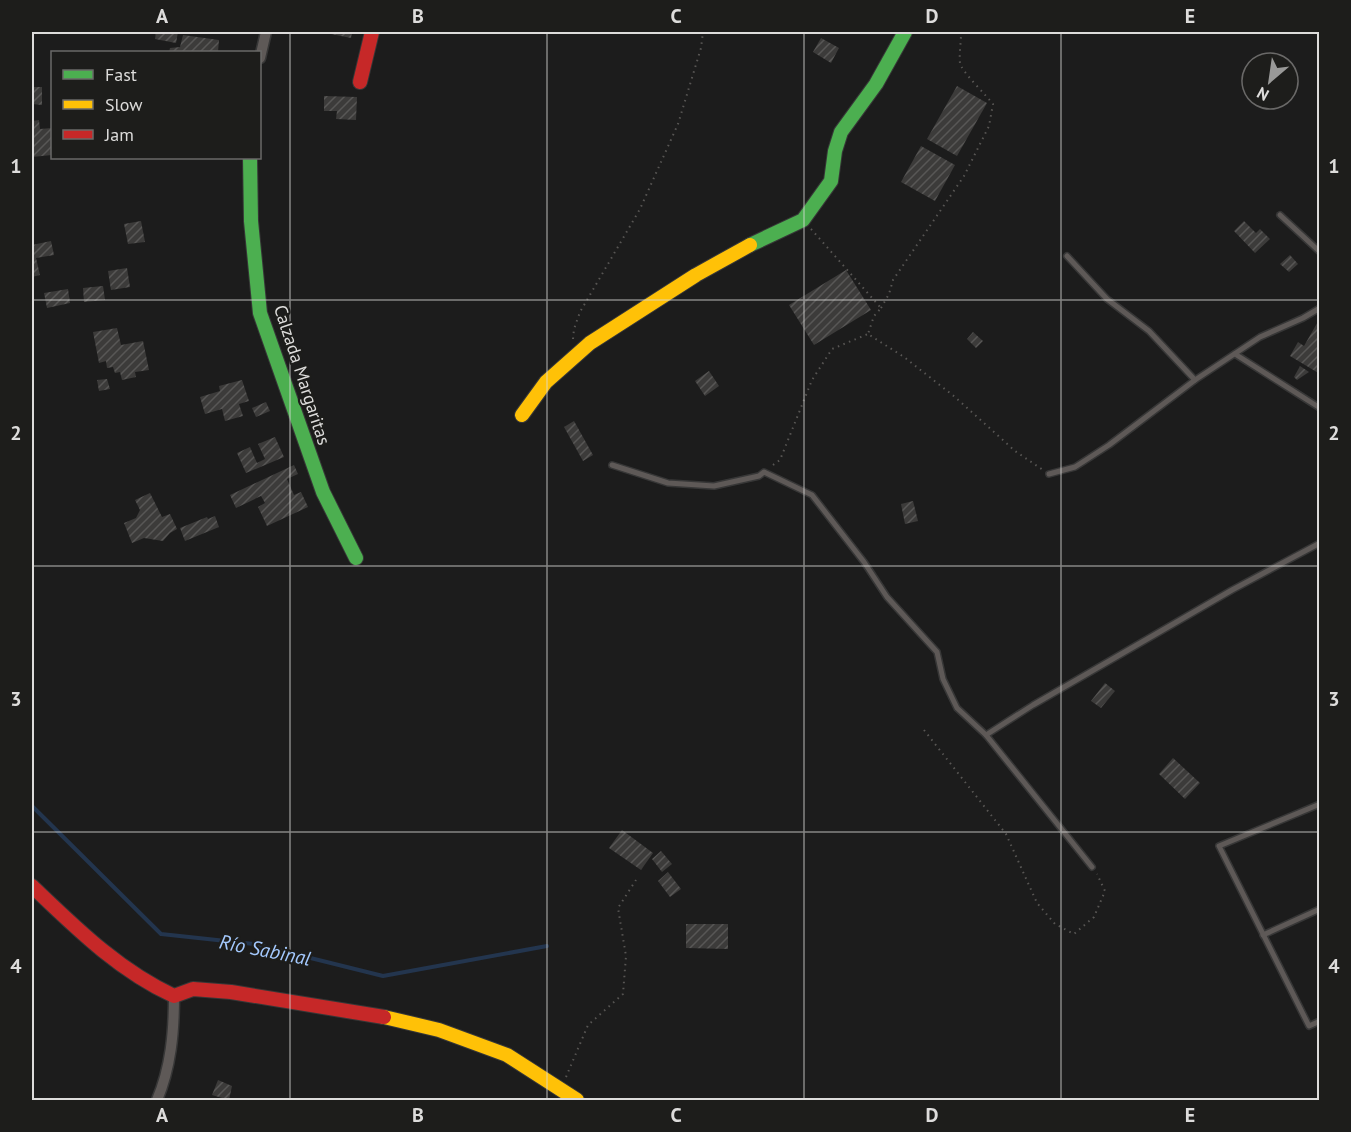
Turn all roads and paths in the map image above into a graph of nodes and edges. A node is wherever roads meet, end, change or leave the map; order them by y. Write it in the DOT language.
graph roads {
  1 [pos="266,32"];
  2 [pos="372,32"];
  3 [pos="703,32"];
  4 [pos="905,32"];
  5 [pos="963,32"];
  6 [pos="261,54"];
  7 [pos="360,82"];
  8 [pos="250,159"];
  9 [pos="1280,214"];
  10 [pos="803,220"];
  11 [pos="1320,252"];
  12 [pos="1067,256"];
  13 [pos="881,308"];
  14 [pos="1320,308"];
  15 [pos="868,334"];
  16 [pos="1235,354"];
  17 [pos="571,360"];
  18 [pos="1195,380"];
  19 [pos="1320,408"];
  20 [pos="522,415"];
  21 [pos="612,465"];
  22 [pos="764,472"];
  23 [pos="1049,474"];
  24 [pos="1320,543"];
  25 [pos="356,558"];
  26 [pos="924,730"];
  27 [pos="986,735"];
  28 [pos="1320,804"];
  29 [pos="1092,867"];
  30 [pos="636,880"];
  31 [pos="32,886"];
  32 [pos="1320,909"];
  33 [pos="1263,935"];
  34 [pos="174,996"];
  35 [pos="1320,1021"];
  36 [pos="561,1088"];
  37 [pos="157,1101"];
  38 [pos="577,1101"];
  1 -- 6 [label="street"];
  2 -- 7 [label="street"];
  3 -- 17 [label="path"];
  4 -- 10 [label="street"];
  5 -- 13 [label="path"];
  8 -- 25 [label="street, Calzada Margaritas"];
  9 -- 11 [label="lane"];
  10 -- 13 [label="path"];
  10 -- 17 [label="street"];
  12 -- 18 [label="lane"];
  13 -- 15 [label="path"];
  14 -- 16 [label="lane"];
  15 -- 22 [label="path"];
  15 -- 23 [label="path"];
  16 -- 18 [label="lane"];
  16 -- 19 [label="lane"];
  17 -- 20 [label="street"];
  18 -- 23 [label="lane"];
  21 -- 22 [label="lane"];
  22 -- 27 [label="lane"];
  24 -- 27 [label="lane"];
  26 -- 29 [label="path"];
  27 -- 29 [label="lane"];
  28 -- 33 [label="lane"];
  30 -- 36 [label="path"];
  31 -- 34 [label="street"];
  32 -- 33 [label="lane"];
  33 -- 35 [label="lane"];
  34 -- 36 [label="street"];
  34 -- 37 [label="street"];
  36 -- 38 [label="street"];
}
